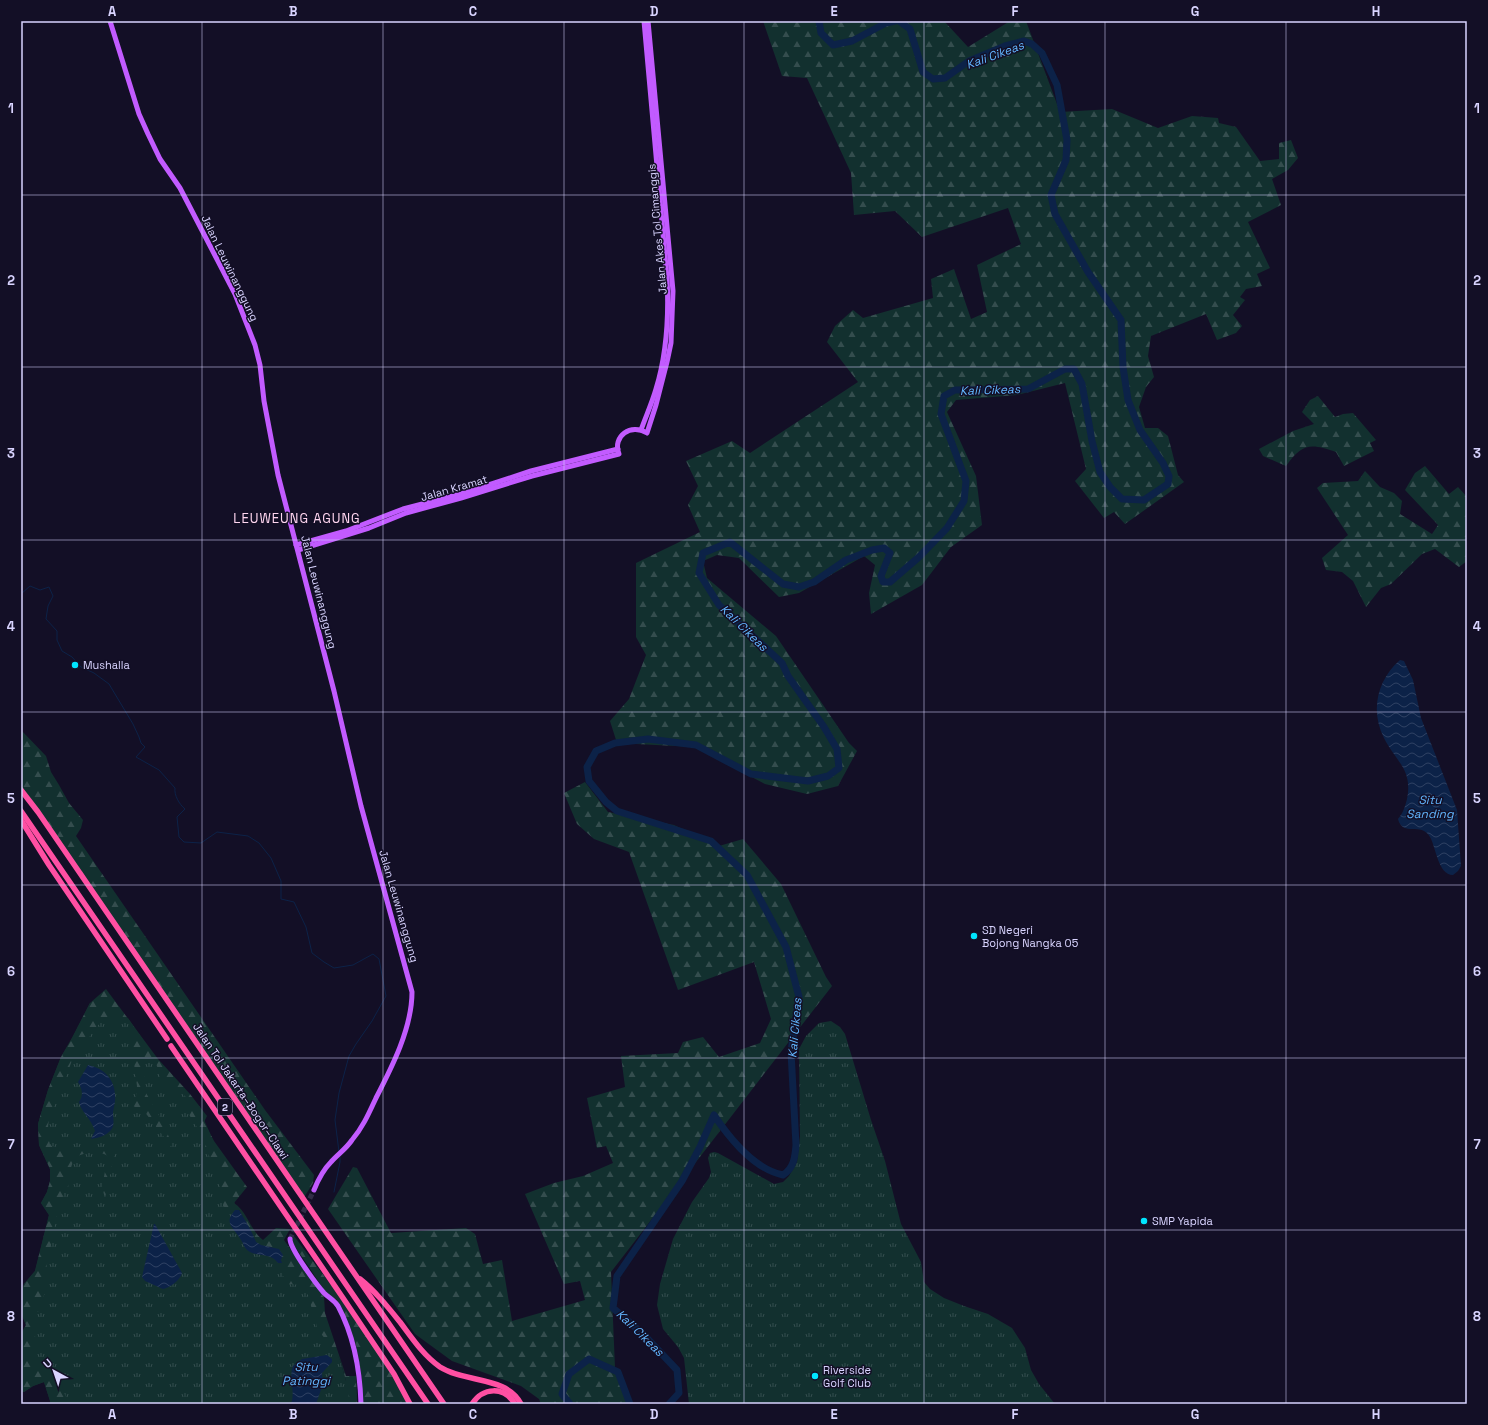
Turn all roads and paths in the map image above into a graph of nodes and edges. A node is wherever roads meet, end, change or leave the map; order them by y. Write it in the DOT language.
graph roads {
  1 [pos="110,21"];
  2 [pos="644,21"];
  3 [pos="648,21"];
  4 [pos="670,291"];
  5 [pos="641,430"];
  6 [pos="297,548"];
  7 [pos="21,790"];
  8 [pos="21,811"];
  9 [pos="21,820"];
  10 [pos="166,1039"];
  11 [pos="171,1046"];
  12 [pos="314,1190"];
  13 [pos="290,1239"];
  14 [pos="355,1275"];
  15 [pos="361,1404"];
  16 [pos="410,1404"];
  17 [pos="428,1404"];
  18 [pos="444,1404"];
  19 [pos="472,1404"];
  20 [pos="515,1404"];
  21 [pos="521,1404"];
  1 -- 6 [label="main road, Jalan Leuwinanggung"];
  2 -- 4 [label="main road, Jalan Akes Tol Cimanggis"];
  3 -- 4 [label="main road, Jalan Akes Tol Cimanggis"];
  4 -- 5 [label="main road, Jalan Akes Tol Cimanggis"];
  4 -- 5 [label="main road, Jalan Akes Tol Cimanggis"];
  5 -- 6 [label="main road, Jalan Kramat"];
  6 -- 12 [label="main road, Jalan Leuwinanggung"];
  7 -- 14 [label="highway, Jalan Tol Jakarta–Bogor–Ciawi / 2"];
  8 -- 17 [label="highway, Jalan Tol Jakarta–Bogor–Ciawi / 2"];
  9 -- 10 [label="highway"];
  11 -- 16 [label="highway"];
  13 -- 15 [label="main road"];
  14 -- 18 [label="highway, Jalan Tol Jakarta–Bogor–Ciawi / 2"];
  14 -- 21 [label="highway"];
  19 -- 20 [label="highway"];
}
